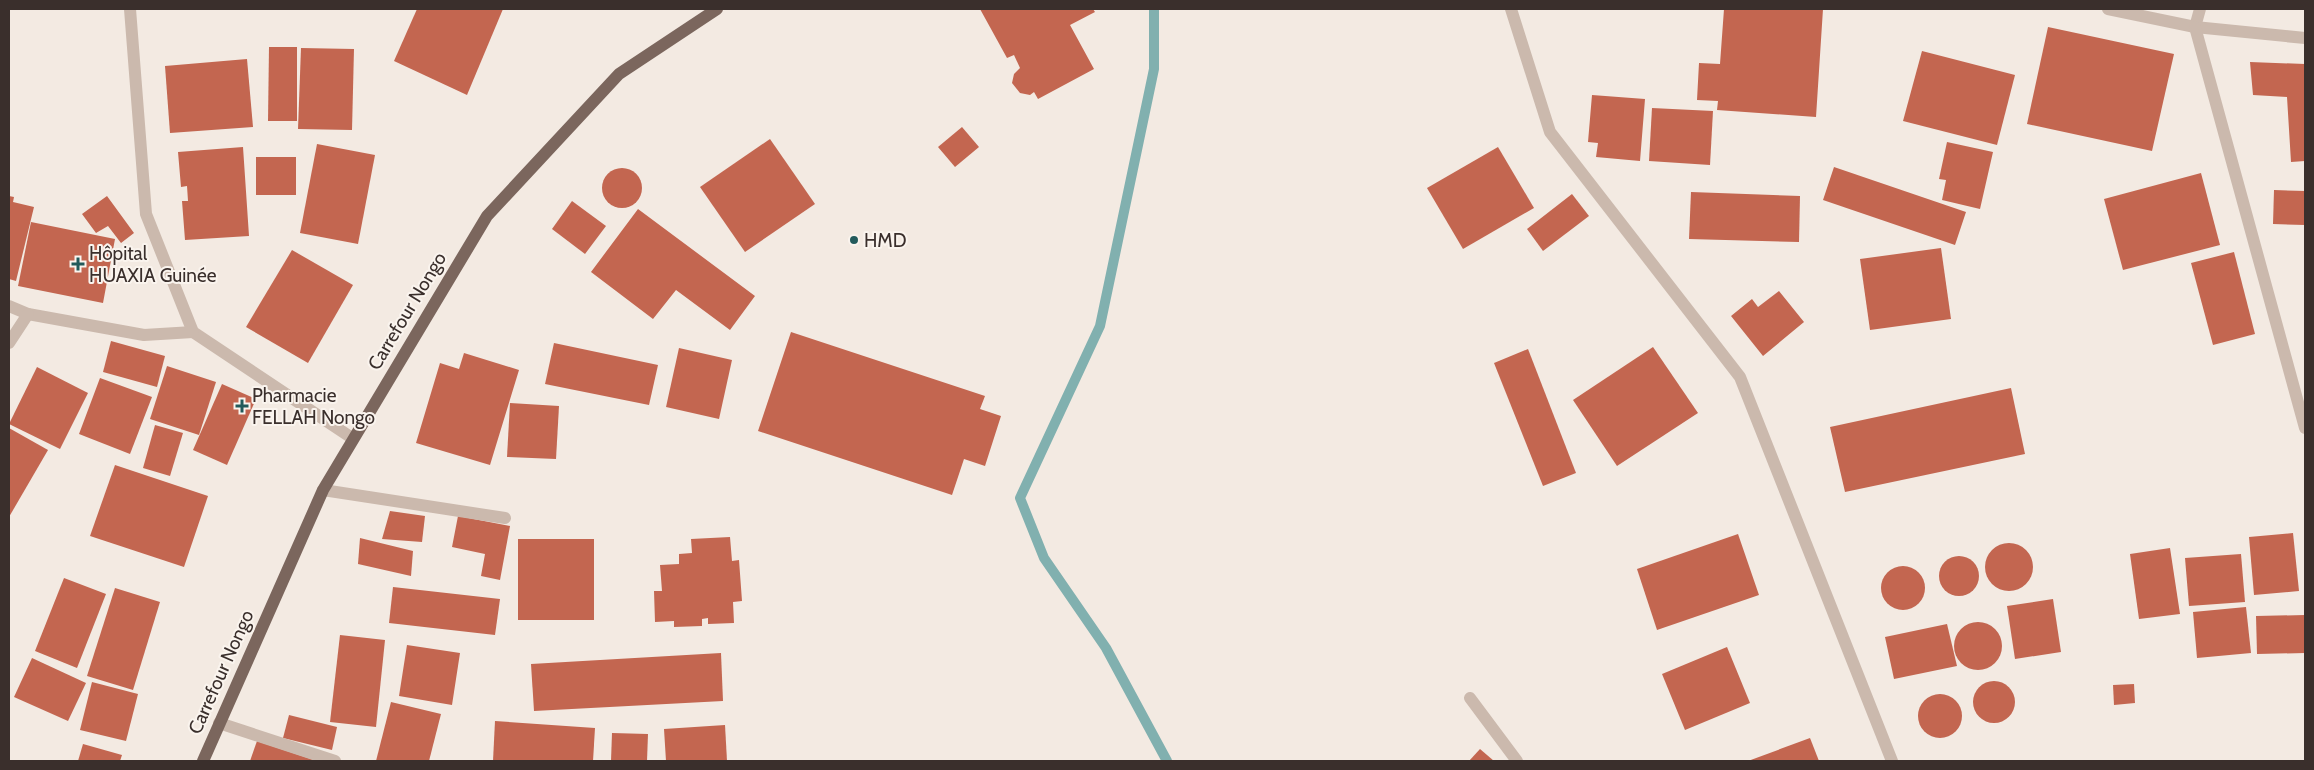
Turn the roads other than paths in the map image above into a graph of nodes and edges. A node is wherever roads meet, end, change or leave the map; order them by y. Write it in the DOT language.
graph roads {
  1 [pos="130,9"];
  2 [pos="717,9"];
  3 [pos="1511,9"];
  4 [pos="2108,9"];
  5 [pos="2200,9"];
  6 [pos="2195,28"];
  7 [pos="2305,38"];
  8 [pos="9,306"];
  9 [pos="28,314"];
  10 [pos="193,332"];
  11 [pos="9,344"];
  12 [pos="2305,428"];
  13 [pos="352,438"];
  14 [pos="323,490"];
  15 [pos="505,518"];
  16 [pos="1470,698"];
  17 [pos="219,723"];
  18 [pos="203,761"];
  19 [pos="335,761"];
  20 [pos="1517,761"];
  21 [pos="1892,761"];
  1 -- 10 [label="street"];
  2 -- 13 [label="main road, Carrefour Nongo"];
  3 -- 21 [label="street"];
  4 -- 6 [label="street"];
  5 -- 6 [label="street"];
  6 -- 7 [label="street"];
  6 -- 12 [label="street"];
  8 -- 9 [label="street"];
  9 -- 10 [label="street"];
  9 -- 11 [label="street"];
  10 -- 13 [label="street"];
  13 -- 14 [label="main road, Carrefour Nongo"];
  14 -- 15 [label="street"];
  14 -- 17 [label="main road, Carrefour Nongo"];
  16 -- 20 [label="street"];
  17 -- 18 [label="main road, Carrefour Nongo"];
  17 -- 19 [label="street"];
}
